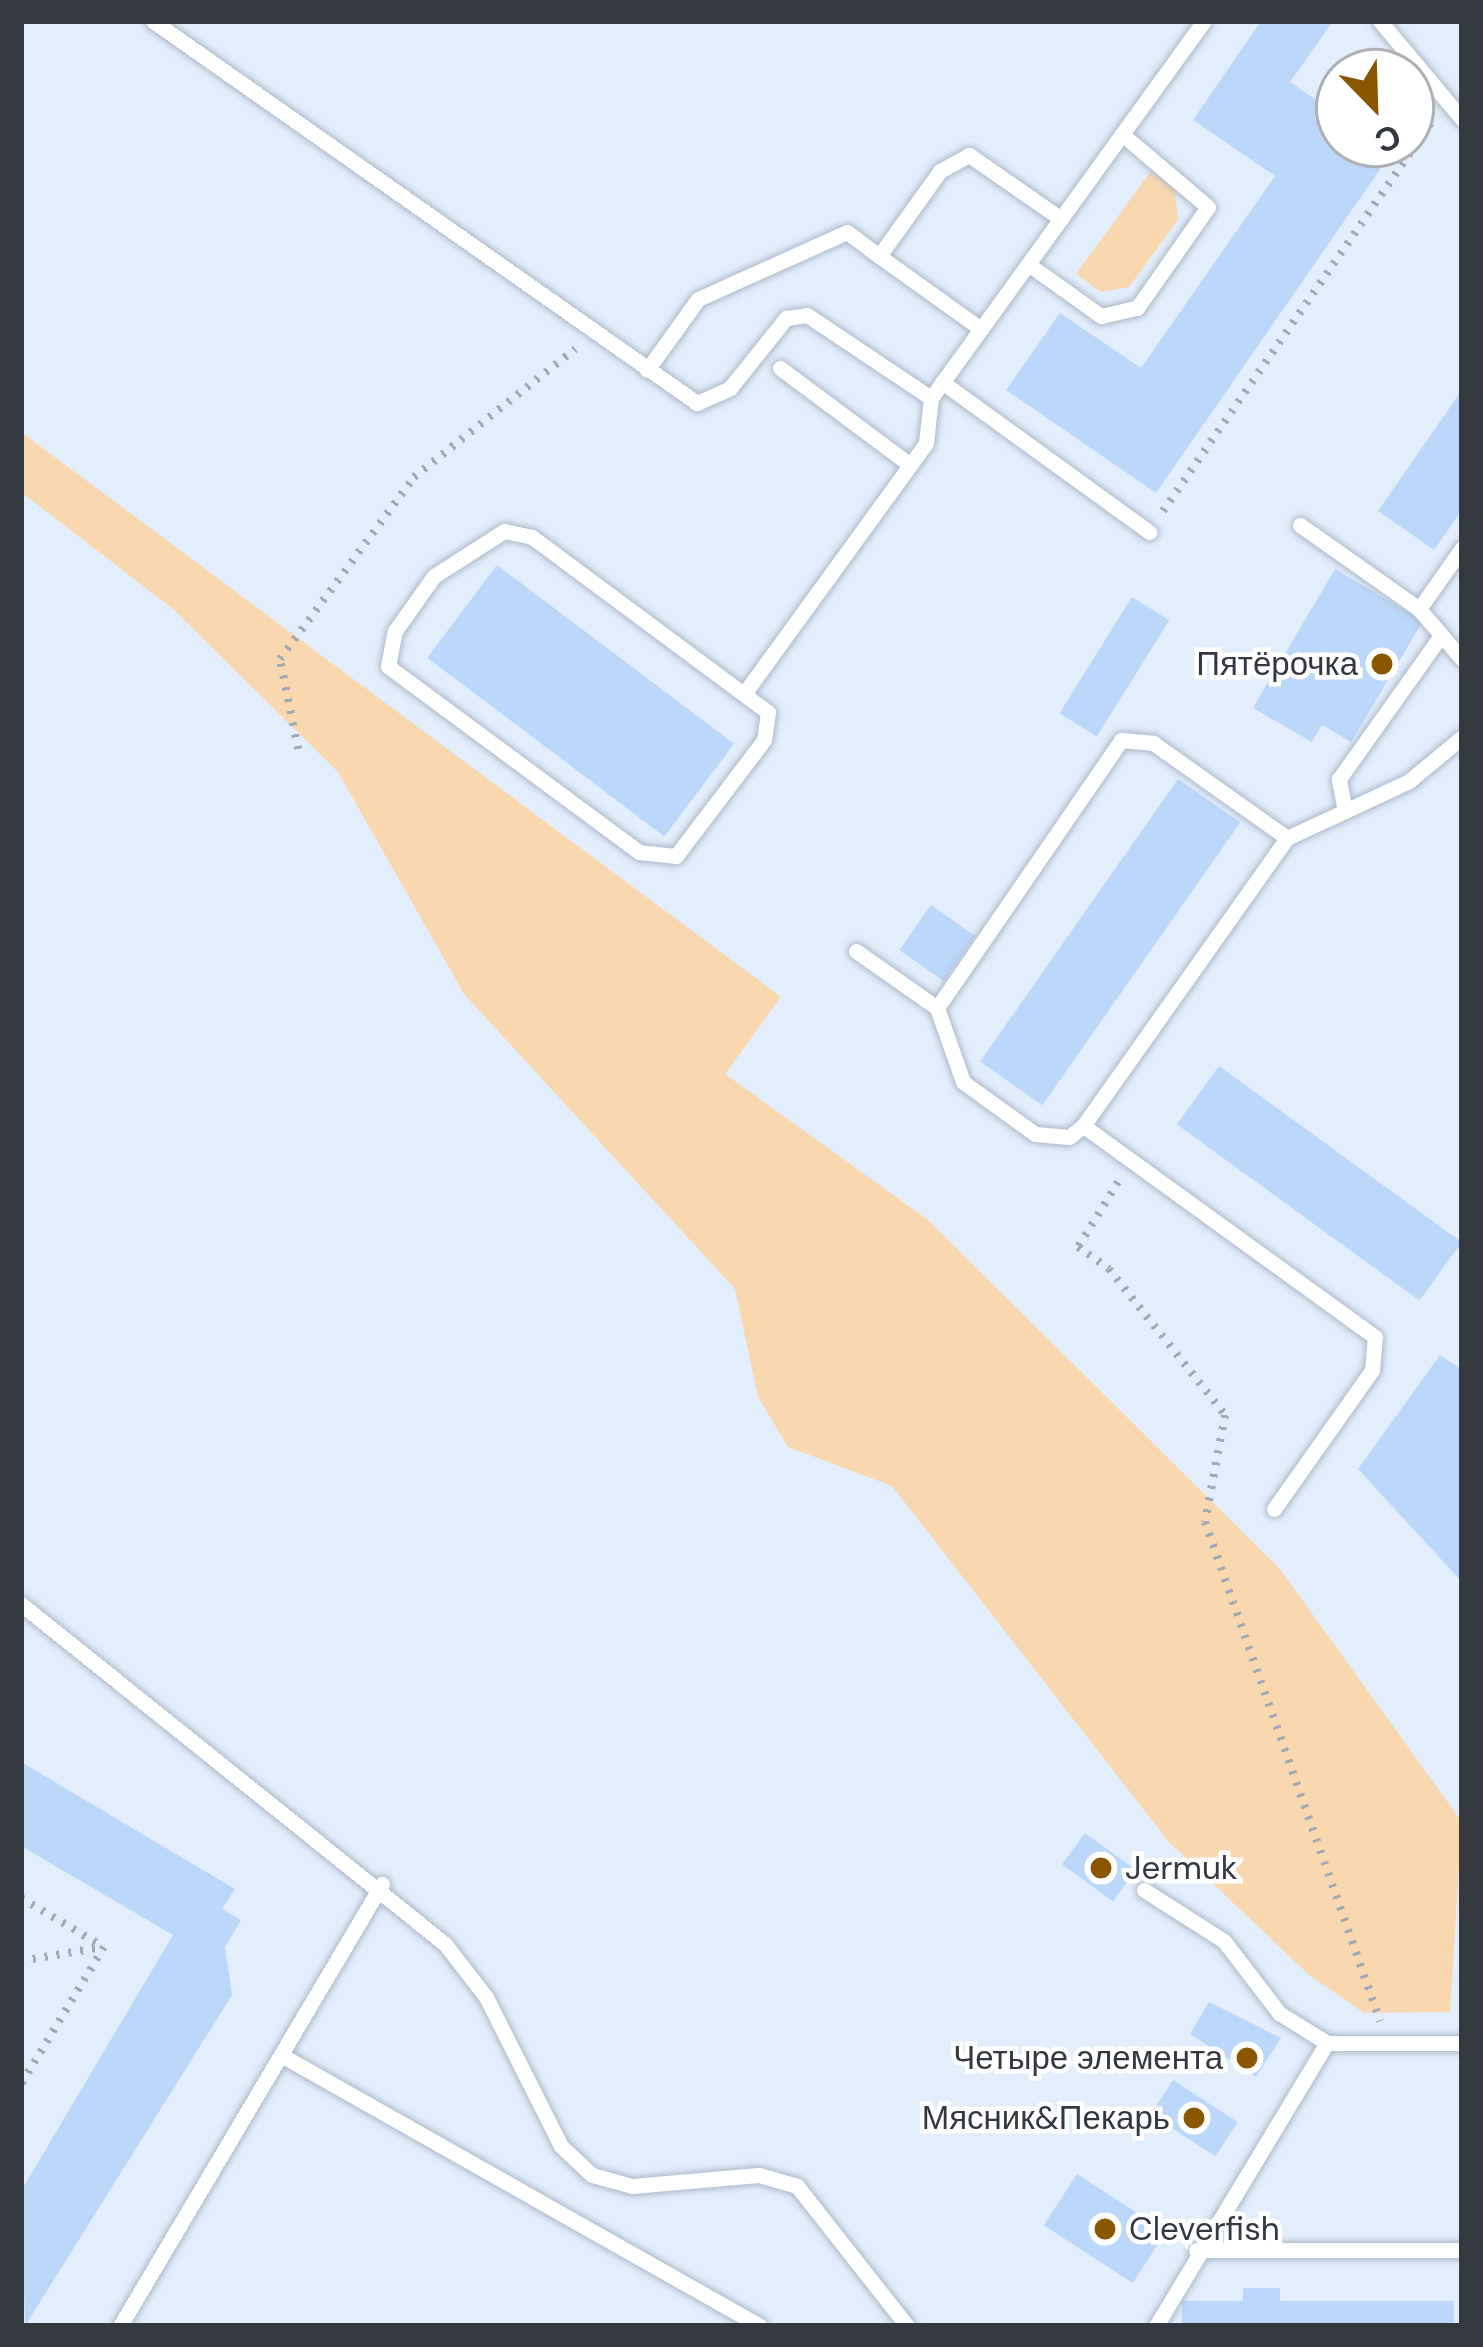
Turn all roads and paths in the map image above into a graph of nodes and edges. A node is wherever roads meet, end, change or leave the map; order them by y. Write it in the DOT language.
graph roads {
  1 [pos="152,21"];
  2 [pos="1204,21"];
  3 [pos="1380,21"];
  4 [pos="1448,99"];
  5 [pos="1462,119"];
  6 [pos="1123,134"];
  7 [pos="1061,219"];
  8 [pos="879,256"];
  9 [pos="1028,264"];
  10 [pos="981,329"];
  11 [pos="595,333"];
  12 [pos="780,368"];
  13 [pos="647,370"];
  14 [pos="942,382"];
  15 [pos="931,398"];
  16 [pos="910,465"];
  17 [pos="1300,525"];
  18 [pos="1149,532"];
  19 [pos="1462,548"];
  20 [pos="1419,609"];
  21 [pos="1437,641"];
  22 [pos="1462,659"];
  23 [pos="746,692"];
  24 [pos="1462,737"];
  25 [pos="298,748"];
  26 [pos="1345,811"];
  27 [pos="1287,838"];
  28 [pos="856,952"];
  29 [pos="937,1009"];
  30 [pos="1082,1126"];
  31 [pos="1131,1160"];
  32 [pos="1274,1509"];
  33 [pos="21,1604"];
  34 [pos="382,1884"];
  35 [pos="1144,1890"];
  36 [pos="21,1898"];
  37 [pos="104,1947"];
  38 [pos="21,1960"];
  39 [pos="1327,2043"];
  40 [pos="1387,2043"];
  41 [pos="1462,2043"];
  42 [pos="280,2055"];
  43 [pos="21,2084"];
  44 [pos="1196,2250"];
  45 [pos="1462,2250"];
  46 [pos="120,2326"];
  47 [pos="760,2326"];
  48 [pos="907,2326"];
  49 [pos="1156,2326"];
  1 -- 11 [label="lane"];
  2 -- 6 [label="lane"];
  3 -- 4 [label="lane"];
  4 -- 5 [label="lane"];
  4 -- 18 [label="path"];
  6 -- 7 [label="lane"];
  6 -- 9 [label="lane"];
  7 -- 8 [label="lane"];
  7 -- 9 [label="lane"];
  8 -- 10 [label="lane"];
  8 -- 13 [label="lane"];
  9 -- 10 [label="lane"];
  10 -- 14 [label="lane"];
  11 -- 13 [label="lane"];
  11 -- 25 [label="path"];
  12 -- 16 [label="lane"];
  13 -- 15 [label="lane"];
  14 -- 15 [label="lane"];
  14 -- 18 [label="lane"];
  15 -- 16 [label="lane"];
  16 -- 23 [label="lane"];
  17 -- 20 [label="lane"];
  19 -- 20 [label="lane"];
  20 -- 21 [label="lane"];
  21 -- 22 [label="lane"];
  21 -- 26 [label="lane"];
  23 -- 23 [label="lane"];
  24 -- 26 [label="lane"];
  26 -- 27 [label="lane"];
  27 -- 29 [label="lane"];
  27 -- 30 [label="lane"];
  28 -- 29 [label="lane"];
  29 -- 30 [label="lane"];
  30 -- 31 [label="lane"];
  31 -- 32 [label="lane"];
  31 -- 40 [label="path"];
  33 -- 34 [label="lane"];
  34 -- 42 [label="lane"];
  34 -- 48 [label="lane"];
  35 -- 39 [label="lane"];
  36 -- 37 [label="path"];
  37 -- 38 [label="path"];
  37 -- 43 [label="path"];
  39 -- 40 [label="lane"];
  39 -- 44 [label="lane"];
  40 -- 41 [label="lane"];
  42 -- 46 [label="lane"];
  42 -- 47 [label="lane"];
  44 -- 45 [label="lane"];
  44 -- 49 [label="lane"];
}
